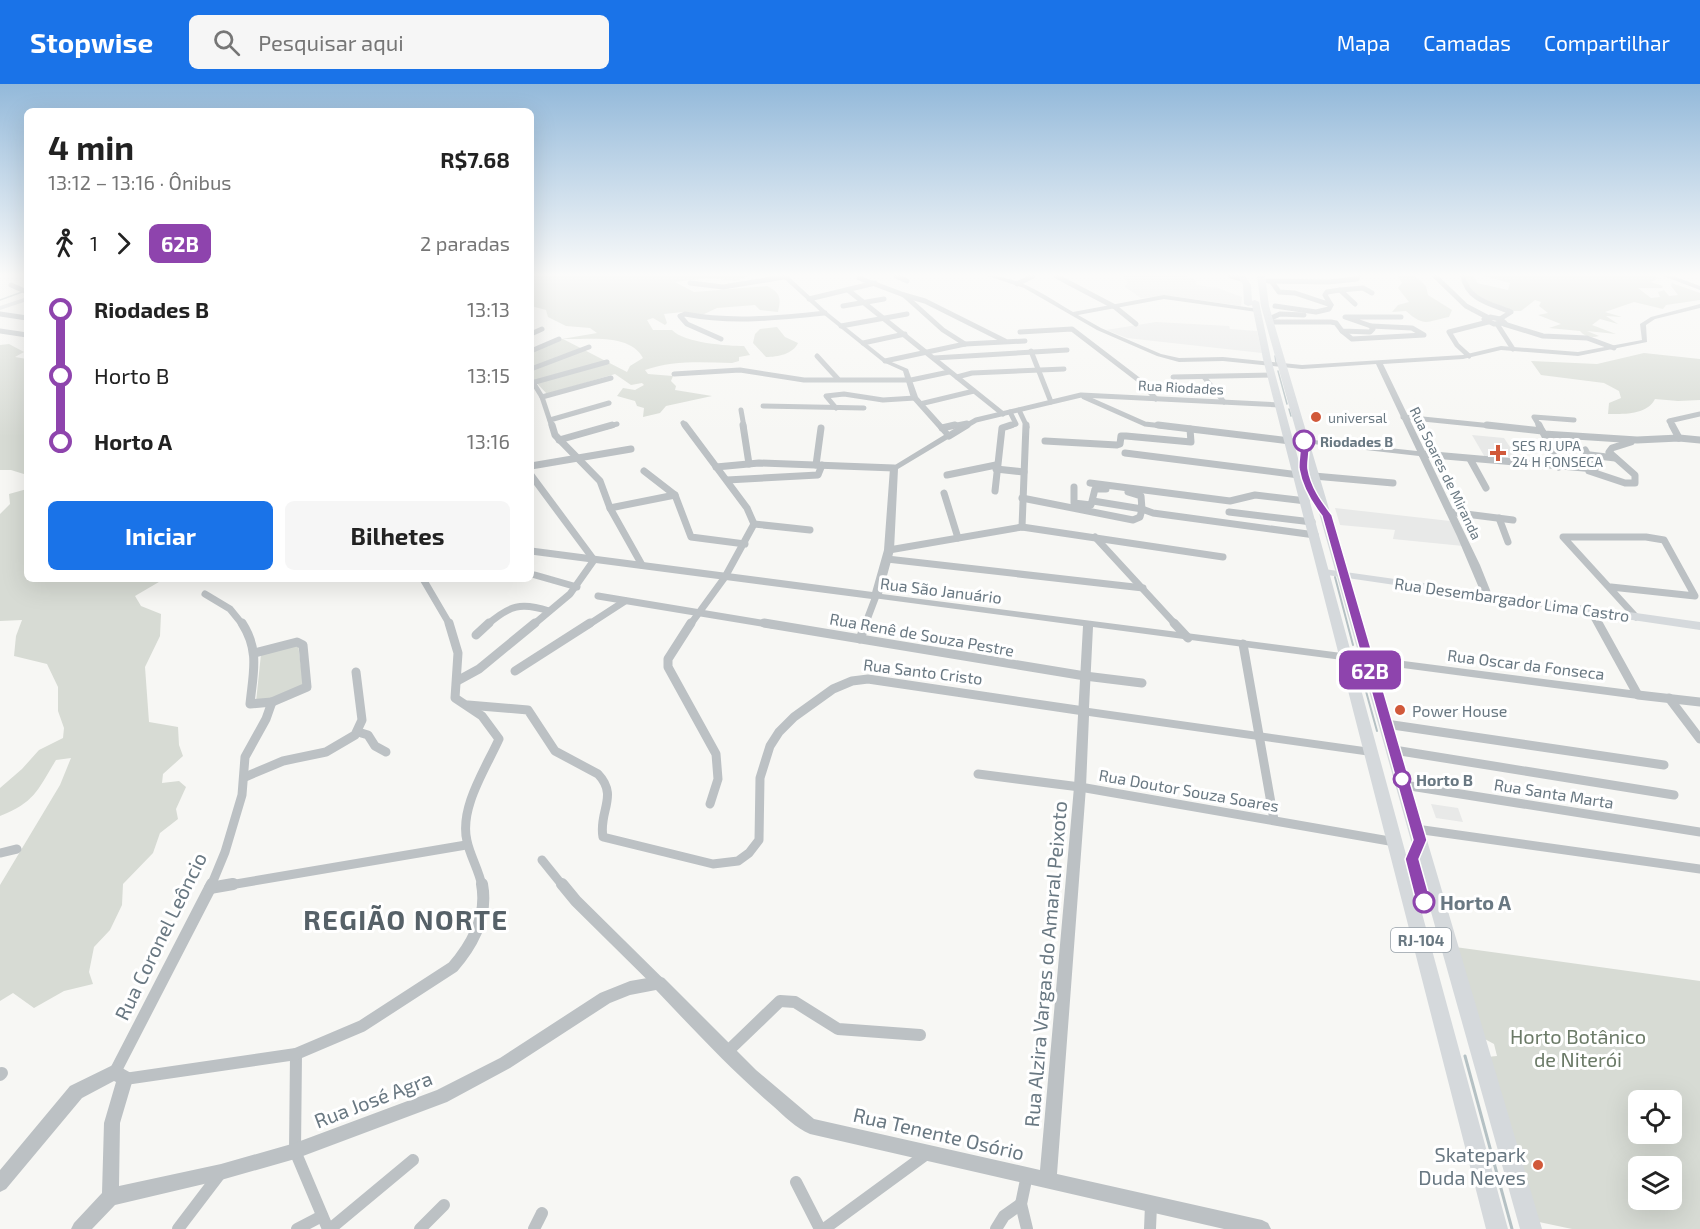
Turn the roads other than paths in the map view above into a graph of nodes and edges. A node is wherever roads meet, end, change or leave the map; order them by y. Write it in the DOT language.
graph roads {
  1 [pos="699,329"];
  2 [pos="845,329"];
  3 [pos="899,329"];
  4 [pos="941,329"];
  5 [pos="983,329"];
  6 [pos="1046,329"];
  7 [pos="1073,329"];
  8 [pos="1100,329"];
  9 [pos="1261,329"];
  10 [pos="1274,329"];
  11 [pos="1372,329"];
  12 [pos="1414,329"];
  13 [pos="1454,329"];
  14 [pos="1504,329"];
  15 [pos="1523,329"];
  16 [pos="1644,329"];
  17 [pos="1342,331"];
  18 [pos="0,332"];
  19 [pos="1020,332"];
  20 [pos="24,334"];
  21 [pos="905,334"];
  22 [pos="559,339"];
  23 [pos="721,339"];
  24 [pos="1006,341"];
  25 [pos="1025,341"];
  26 [pos="863,343"];
  27 [pos="965,344"];
  28 [pos="589,347"];
  29 [pos="1614,348"];
  30 [pos="1513,349"];
  31 [pos="534,350"];
  32 [pos="1067,350"];
  33 [pos="1031,351"];
  34 [pos="927,352"];
  35 [pos="817,356"];
  36 [pos="1469,356"];
  37 [pos="934,358"];
  38 [pos="885,361"];
  39 [pos="607,362"];
  40 [pos="1379,363"];
  41 [pos="1269,364"];
  42 [pos="1283,366"];
  43 [pos="534,368"];
  44 [pos="1039,369"];
  45 [pos="1064,369"];
  46 [pos="949,372"];
  47 [pos="674,374"];
  48 [pos="1272,375"];
  49 [pos="957,377"];
  50 [pos="1204,377"];
  51 [pos="611,378"];
  52 [pos="1173,378"];
  53 [pos="838,379"];
  54 [pos="911,380"];
  55 [pos="534,383"];
  56 [pos="534,385"];
  57 [pos="974,391"];
  58 [pos="1081,395"];
  59 [pos="542,397"];
  60 [pos="1156,399"];
  61 [pos="918,401"];
  62 [pos="1051,402"];
  63 [pos="1224,402"];
  64 [pos="609,403"];
  65 [pos="1280,405"];
  66 [pos="764,406"];
  67 [pos="836,408"];
  68 [pos="864,408"];
  69 [pos="741,410"];
  70 [pos="1018,410"];
  71 [pos="1007,413"];
  72 [pos="1700,414"];
  73 [pos="1403,417"];
  74 [pos="550,420"];
  75 [pos="976,420"];
  76 [pos="1574,420"];
  77 [pos="682,423"];
  78 [pos="617,424"];
  79 [pos="821,428"];
  80 [pos="942,428"];
  81 [pos="1190,429"];
  82 [pos="1543,433"];
  83 [pos="949,436"];
  84 [pos="1679,438"];
  85 [pos="559,440"];
  86 [pos="1637,440"];
  87 [pos="1700,440"];
  88 [pos="1045,441"];
  89 [pos="1290,441"];
  90 [pos="1304,441"];
  91 [pos="631,449"];
  92 [pos="1125,453"];
  93 [pos="1422,454"];
  94 [pos="576,457"];
  95 [pos="1615,458"];
  96 [pos="1470,459"];
  97 [pos="749,464"];
  98 [pos="534,465"];
  99 [pos="819,465"];
  100 [pos="716,467"];
  101 [pos="996,467"];
  102 [pos="1559,467"];
  103 [pos="894,468"];
  104 [pos="1587,470"];
  105 [pos="644,471"];
  106 [pos="1024,472"];
  107 [pos="947,475"];
  108 [pos="1299,475"];
  109 [pos="1314,476"];
  110 [pos="534,479"];
  111 [pos="727,480"];
  112 [pos="1090,483"];
  113 [pos="1393,483"];
  114 [pos="1074,487"];
  115 [pos="1486,488"];
  116 [pos="994,491"];
  117 [pos="944,494"];
  118 [pos="675,495"];
  119 [pos="1022,498"];
  120 [pos="1093,501"];
  121 [pos="1306,501"];
  122 [pos="610,508"];
  123 [pos="1142,509"];
  124 [pos="1229,512"];
  125 [pos="1450,512"];
  126 [pos="1499,518"];
  127 [pos="1513,520"];
  128 [pos="1312,522"];
  129 [pos="754,524"];
  130 [pos="1022,527"];
  131 [pos="810,530"];
  132 [pos="1315,535"];
  133 [pos="1094,536"];
  134 [pos="958,538"];
  135 [pos="1508,542"];
  136 [pos="744,544"];
  137 [pos="534,551"];
  138 [pos="888,554"];
  139 [pos="1223,557"];
  140 [pos="594,560"];
  141 [pos="642,565"];
  142 [pos="1324,572"];
  143 [pos="1343,574"];
  144 [pos="535,575"];
  145 [pos="725,577"];
  146 [pos="425,582"];
  147 [pos="576,586"];
  148 [pos="1611,587"];
  149 [pos="1143,588"];
  150 [pos="205,594"];
  151 [pos="1487,595"];
  152 [pos="598,596"];
  153 [pos="876,596"];
  154 [pos="625,602"];
  155 [pos="549,610"];
  156 [pos="1591,610"];
  157 [pos="698,613"];
  158 [pos="1636,617"];
  159 [pos="1088,624"];
  160 [pos="1700,626"];
  161 [pos="476,635"];
  162 [pos="1188,638"];
  163 [pos="860,639"];
  164 [pos="1243,644"];
  165 [pos="255,653"];
  166 [pos="1348,659"];
  167 [pos="1368,662"];
  168 [pos="514,670"];
  169 [pos="356,672"];
  170 [pos="1084,676"];
  171 [pos="457,681"];
  172 [pos="1142,683"];
  173 [pos="1638,695"];
  174 [pos="1669,698"];
  175 [pos="272,702"];
  176 [pos="1700,702"];
  177 [pos="468,705"];
  178 [pos="1084,711"];
  179 [pos="1386,724"];
  180 [pos="358,732"];
  181 [pos="1261,736"];
  182 [pos="1700,739"];
  183 [pos="1394,750"];
  184 [pos="386,752"];
  185 [pos="1371,752"];
  186 [pos="1664,765"];
  187 [pos="978,774"];
  188 [pos="245,777"];
  189 [pos="1404,785"];
  190 [pos="1080,787"];
  191 [pos="1674,795"];
  192 [pos="710,804"];
  193 [pos="1275,820"];
  194 [pos="1416,828"];
  195 [pos="1700,832"];
  196 [pos="1395,842"];
  197 [pos="466,845"];
  198 [pos="17,849"];
  199 [pos="0,853"];
  200 [pos="542,860"];
  201 [pos="1700,869"];
  202 [pos="210,888"];
  203 [pos="659,983"];
  204 [pos="920,1035"];
  205 [pos="727,1053"];
  206 [pos="297,1054"];
  207 [pos="120,1076"];
  208 [pos="295,1151"];
  209 [pos="929,1152"];
  210 [pos="413,1160"];
  211 [pos="221,1172"];
  212 [pos="1027,1174"];
  213 [pos="1048,1180"];
  214 [pos="796,1182"];
  215 [pos="0,1183"];
  216 [pos="110,1197"];
  217 [pos="1021,1204"];
  218 [pos="444,1205"];
  219 [pos="1151,1205"];
  220 [pos="542,1213"];
  221 [pos="326,1225"];
  222 [pos="80,1229"];
  223 [pos="177,1229"];
  224 [pos="297,1229"];
  225 [pos="420,1229"];
  226 [pos="534,1229"];
  227 [pos="822,1229"];
  228 [pos="996,1229"];
  229 [pos="1027,1229"];
  230 [pos="1150,1229"];
  231 [pos="1263,1229"];
  232 [pos="1497,1229"];
  233 [pos="1531,1229"];
  1 -- 23 [label="street"];
  2 -- 26 [label="street"];
  3 -- 21 [label="street"];
  4 -- 27 [label="street"];
  5 -- 24 [label="street"];
  6 -- 19 [label="street"];
  7 -- 60 [label="street"];
  8 -- 41 [label="street"];
  9 -- 41 [label="highway, RJ-104"];
  10 -- 42 [label="highway, RJ-104"];
  11 -- 17 [label="street"];
  12 -- 17 [label="street"];
  13 -- 36 [label="street"];
  14 -- 30 [label="street"];
  15 -- 29 [label="street"];
  16 -- 29 [label="street"];
  18 -- 20 [label="street"];
  21 -- 26 [label="street"];
  21 -- 34 [label="street"];
  22 -- 31 [label="street"];
  24 -- 25 [label="street"];
  24 -- 27 [label="street"];
  26 -- 38 [label="street"];
  27 -- 34 [label="street"];
  28 -- 43 [label="street"];
  29 -- 30 [label="street"];
  30 -- 36 [label="street"];
  32 -- 33 [label="street"];
  33 -- 37 [label="street"];
  33 -- 44 [label="street"];
  34 -- 37 [label="street"];
  34 -- 38 [label="street"];
  35 -- 53 [label="street"];
  36 -- 40 [label="street"];
  37 -- 46 [label="street"];
  38 -- 54 [label="street"];
  39 -- 55 [label="street"];
  40 -- 42 [label="street"];
  40 -- 73 [label="street, Rua Soares de Miranda"];
  41 -- 42 [label="street"];
  41 -- 48 [label="highway, RJ-104"];
  42 -- 90 [label="highway, RJ-104"];
  44 -- 45 [label="street"];
  44 -- 49 [label="street"];
  44 -- 62 [label="street"];
  46 -- 49 [label="street"];
  46 -- 54 [label="street"];
  47 -- 53 [label="street"];
  48 -- 50 [label="street"];
  48 -- 65 [label="highway, RJ-104"];
  49 -- 57 [label="street"];
  50 -- 52 [label="street"];
  50 -- 63 [label="street"];
  51 -- 59 [label="street"];
  53 -- 54 [label="street"];
  54 -- 61 [label="street"];
  56 -- 59 [label="street"];
  57 -- 61 [label="street"];
  57 -- 71 [label="street"];
  58 -- 60 [label="street, Rua Riodades"];
  58 -- 62 [label="street, Rua Riodades"];
  58 -- 81 [label="street"];
  59 -- 74 [label="street"];
  60 -- 63 [label="street, Rua Riodades"];
  61 -- 67 [label="street"];
  61 -- 80 [label="street"];
  62 -- 70 [label="street, Rua Riodades"];
  63 -- 65 [label="street, Rua Riodades"];
  64 -- 74 [label="street"];
  65 -- 89 [label="highway, RJ-104"];
  66 -- 67 [label="street"];
  67 -- 68 [label="street"];
  69 -- 97 [label="street"];
  70 -- 71 [label="street, Rua Riodades"];
  70 -- 106 [label="street"];
  71 -- 75 [label="street, Rua Riodades"];
  71 -- 101 [label="street"];
  72 -- 84 [label="street"];
  73 -- 82 [label="street"];
  73 -- 93 [label="street, Rua Soares de Miranda"];
  74 -- 85 [label="street"];
  75 -- 80 [label="street, Rua Riodades"];
  75 -- 83 [label="street"];
  76 -- 82 [label="street"];
  77 -- 100 [label="street"];
  78 -- 85 [label="street"];
  79 -- 99 [label="street"];
  80 -- 83 [label="street"];
  81 -- 88 [label="street"];
  81 -- 89 [label="street"];
  82 -- 86 [label="street"];
  82 -- 102 [label="street"];
  83 -- 103 [label="street"];
  84 -- 86 [label="street"];
  84 -- 87 [label="street"];
  85 -- 94 [label="street"];
  86 -- 95 [label="street"];
  89 -- 108 [label="highway, RJ-104"];
  90 -- 93 [label="street"];
  90 -- 109 [label="highway, RJ-104"];
  91 -- 94 [label="street"];
  92 -- 108 [label="street"];
  93 -- 96 [label="street"];
  93 -- 125 [label="street, Rua Soares de Miranda"];
  94 -- 98 [label="street"];
  94 -- 122 [label="street"];
  95 -- 104 [label="street"];
  95 -- 104 [label="street"];
  96 -- 102 [label="street"];
  96 -- 115 [label="street"];
  97 -- 99 [label="street"];
  97 -- 100 [label="street"];
  99 -- 103 [label="street"];
  99 -- 111 [label="street"];
  100 -- 111 [label="street"];
  101 -- 106 [label="street"];
  101 -- 107 [label="street"];
  101 -- 116 [label="street"];
  102 -- 104 [label="street"];
  103 -- 138 [label="street"];
  105 -- 118 [label="street"];
  106 -- 119 [label="street"];
  108 -- 121 [label="highway, RJ-104"];
  109 -- 113 [label="street"];
  109 -- 143 [label="highway, RJ-104"];
  110 -- 140 [label="street"];
  111 -- 129 [label="street"];
  112 -- 121 [label="street"];
  114 -- 120 [label="street"];
  117 -- 134 [label="street"];
  118 -- 122 [label="street"];
  118 -- 136 [label="street"];
  119 -- 123 [label="street"];
  119 -- 130 [label="street"];
  120 -- 123 [label="street"];
  120 -- 123 [label="street"];
  121 -- 128 [label="highway, RJ-104"];
  122 -- 141 [label="street"];
  123 -- 132 [label="street"];
  124 -- 128 [label="street"];
  125 -- 126 [label="street"];
  125 -- 151 [label="street, Rua Soares de Miranda"];
  126 -- 127 [label="street"];
  126 -- 135 [label="street"];
  128 -- 132 [label="highway, RJ-104"];
  129 -- 131 [label="street"];
  129 -- 136 [label="street"];
  130 -- 133 [label="street"];
  130 -- 134 [label="street"];
  132 -- 142 [label="highway, RJ-104"];
  133 -- 139 [label="street"];
  133 -- 149 [label="street"];
  134 -- 138 [label="street"];
  136 -- 145 [label="street"];
  137 -- 140 [label="street, Rua São Januário"];
  138 -- 149 [label="street"];
  138 -- 153 [label="street"];
  140 -- 141 [label="street, Rua São Januário"];
  140 -- 147 [label="street"];
  141 -- 145 [label="street, Rua São Januário"];
  142 -- 143 [label="main road, Rua Desembargador Lima Castro"];
  142 -- 166 [label="highway, RJ-104"];
  143 -- 151 [label="main road, Rua Desembargador Lima Castro"];
  143 -- 167 [label="highway, RJ-104"];
  144 -- 147 [label="street"];
  145 -- 153 [label="street, Rua São Januário"];
  145 -- 157 [label="street"];
  146 -- 171 [label="street"];
  147 -- 155 [label="street"];
  148 -- 148 [label="street"];
  148 -- 158 [label="street"];
  149 -- 162 [label="street"];
  150 -- 165 [label="street"];
  151 -- 156 [label="main road, Rua Desembargador Lima Castro"];
  152 -- 154 [label="street, Rua Renê de Souza Pestre"];
  153 -- 159 [label="street, Rua São Januário"];
  153 -- 163 [label="street"];
  154 -- 157 [label="street, Rua Renê de Souza Pestre"];
  154 -- 168 [label="street"];
  155 -- 161 [label="street"];
  155 -- 171 [label="street"];
  156 -- 158 [label="main road, Rua Desembargador Lima Castro"];
  156 -- 173 [label="street"];
  157 -- 163 [label="street, Rua Renê de Souza Pestre"];
  157 -- 192 [label="street"];
  158 -- 160 [label="main road, Rua Desembargador Lima Castro"];
  159 -- 162 [label="street, Rua São Januário"];
  159 -- 170 [label="street, Rua Alzira Vargas do Amaral Peixoto"];
  162 -- 164 [label="street, Rua São Januário"];
  163 -- 170 [label="street, Rua Renê de Souza Pestre"];
  164 -- 166 [label="street, Rua São Januário"];
  164 -- 181 [label="street"];
  165 -- 175 [label="street"];
  165 -- 175 [label="street"];
  166 -- 167 [label="street, Rua Oscar da Fonseca"];
  166 -- 185 [label="highway, RJ-104"];
  167 -- 173 [label="street, Rua Oscar da Fonseca"];
  167 -- 179 [label="highway, RJ-104"];
  169 -- 180 [label="street"];
  170 -- 172 [label="street, Rua Renê de Souza Pestre"];
  170 -- 178 [label="street, Rua Alzira Vargas do Amaral Peixoto"];
  171 -- 177 [label="street"];
  173 -- 174 [label="street, Rua Oscar da Fonseca"];
  174 -- 176 [label="street, Rua Oscar da Fonseca"];
  174 -- 182 [label="street"];
  175 -- 188 [label="street, Rua Coronel Leôncio"];
  177 -- 178 [label="street, Rua Santo Cristo"];
  177 -- 197 [label="street"];
  178 -- 181 [label="street, Rua Santo Cristo"];
  178 -- 190 [label="street, Rua Alzira Vargas do Amaral Peixoto"];
  179 -- 183 [label="highway, RJ-104"];
  179 -- 186 [label="street"];
  180 -- 184 [label="street"];
  180 -- 188 [label="street"];
  181 -- 185 [label="street, Rua Santo Cristo"];
  181 -- 193 [label="street"];
  183 -- 189 [label="highway, RJ-104"];
  183 -- 191 [label="street"];
  185 -- 196 [label="highway, RJ-104"];
  187 -- 190 [label="street, Rua Doutor Souza Soares"];
  188 -- 202 [label="street, Rua Coronel Leôncio"];
  189 -- 194 [label="highway, RJ-104"];
  189 -- 195 [label="street, Rua Santa Marta"];
  190 -- 193 [label="street, Rua Doutor Souza Soares"];
  190 -- 213 [label="street, Rua Alzira Vargas do Amaral Peixoto"];
  193 -- 196 [label="street, Rua Doutor Souza Soares"];
  194 -- 201 [label="street"];
  194 -- 233 [label="highway, RJ-104"];
  196 -- 232 [label="highway, RJ-104"];
  197 -- 202 [label="street"];
  197 -- 206 [label="street"];
  198 -- 199 [label="street"];
  200 -- 203 [label="street, Rua Tenente Osório"];
  202 -- 207 [label="street, Rua Coronel Leôncio"];
  203 -- 205 [label="street, Rua Tenente Osório"];
  203 -- 208 [label="street, Rua José Agra"];
  204 -- 205 [label="street"];
  205 -- 209 [label="street, Rua Tenente Osório"];
  206 -- 207 [label="street"];
  206 -- 208 [label="street"];
  207 -- 215 [label="street"];
  207 -- 216 [label="street, Rua Coronel Leôncio"];
  208 -- 211 [label="street, Rua José Agra"];
  208 -- 221 [label="street"];
  209 -- 212 [label="street, Rua Tenente Osório"];
  209 -- 227 [label="street"];
  210 -- 221 [label="street"];
  211 -- 216 [label="street, Rua José Agra"];
  211 -- 223 [label="street"];
  212 -- 213 [label="street, Rua Tenente Osório"];
  212 -- 217 [label="street"];
  213 -- 219 [label="street, Rua Tenente Osório"];
  214 -- 227 [label="street"];
  216 -- 222 [label="street"];
  217 -- 228 [label="street"];
  217 -- 229 [label="street"];
  218 -- 225 [label="street"];
  219 -- 230 [label="street"];
  219 -- 231 [label="street, Rua Tenente Osório"];
  220 -- 226 [label="street"];
  221 -- 224 [label="street"];
}
